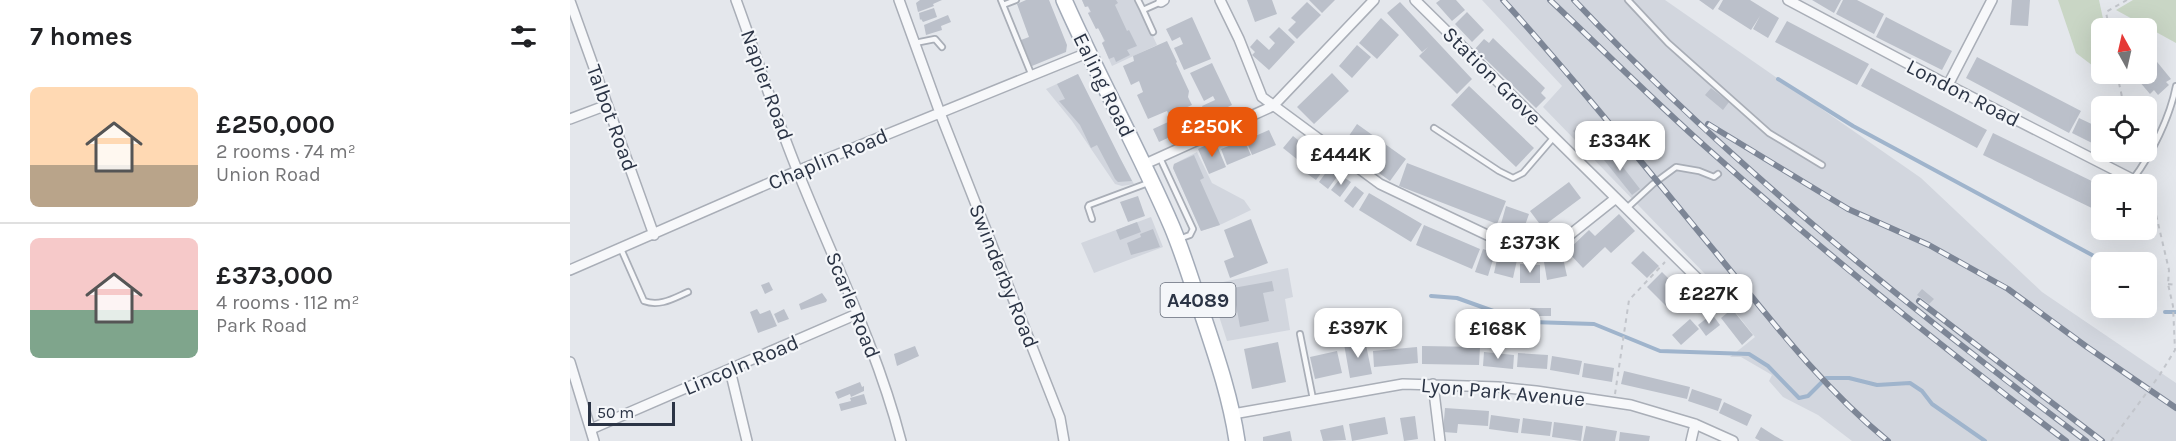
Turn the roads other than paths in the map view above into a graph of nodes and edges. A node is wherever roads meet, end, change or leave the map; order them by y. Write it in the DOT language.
graph roads {
  1 [pos="736,0"];
  2 [pos="899,0"];
  3 [pos="1016,0"];
  4 [pos="1064,0"];
  5 [pos="1138,0"];
  6 [pos="1220,0"];
  7 [pos="1374,0"];
  8 [pos="1415,0"];
  9 [pos="1628,0"];
  10 [pos="1788,0"];
  11 [pos="1992,0"];
  12 [pos="570,1"];
  13 [pos="1162,1"];
  14 [pos="1002,3"];
  15 [pos="1143,10"];
  16 [pos="1153,32"];
  17 [pos="915,43"];
  18 [pos="942,47"];
  19 [pos="1087,53"];
  20 [pos="1032,76"];
  21 [pos="1948,86"];
  22 [pos="2176,86"];
  23 [pos="2175,97"];
  24 [pos="607,105"];
  25 [pos="1273,106"];
  26 [pos="940,113"];
  27 [pos="570,119"];
  28 [pos="1434,128"];
  29 [pos="1554,137"];
  30 [pos="1160,157"];
  31 [pos="1143,165"];
  32 [pos="1822,165"];
  33 [pos="797,171"];
  34 [pos="1718,174"];
  35 [pos="2122,174"];
  36 [pos="2140,174"];
  37 [pos="1151,182"];
  38 [pos="1616,198"];
  39 [pos="1627,208"];
  40 [pos="1092,219"];
  41 [pos="654,235"];
  42 [pos="1177,240"];
  43 [pos="621,249"];
  44 [pos="570,270"];
  45 [pos="1697,278"];
  46 [pos="688,292"];
  47 [pos="858,314"];
  48 [pos="1300,334"];
  49 [pos="570,362"];
  50 [pos="730,370"];
  51 [pos="1433,384"];
  52 [pos="1313,400"];
  53 [pos="1233,414"];
  54 [pos="1695,424"];
  55 [pos="591,429"];
  56 [pos="594,441"];
  57 [pos="747,441"];
  58 [pos="901,441"];
  59 [pos="1064,441"];
  60 [pos="1237,441"];
  61 [pos="1440,441"];
  62 [pos="1691,441"];
  63 [pos="1733,441"];
  1 -- 33 [label="street, Napier Road"];
  2 -- 17 [label="street, Swinderby Road"];
  3 -- 14 [label="lane"];
  4 -- 19 [label="main road, Ealing Road / A4089"];
  5 -- 15 [label="lane"];
  6 -- 25 [label="street"];
  7 -- 25 [label="street"];
  8 -- 29 [label="street, Station Grove"];
  9 -- 32 [label="lane"];
  10 -- 21 [label="street, London Road"];
  11 -- 21 [label="street"];
  12 -- 24 [label="street, Talbot Road"];
  13 -- 15 [label="lane"];
  14 -- 20 [label="lane"];
  15 -- 16 [label="lane"];
  17 -- 18 [label="lane"];
  17 -- 26 [label="street, Swinderby Road"];
  19 -- 20 [label="street, Chaplin Road"];
  19 -- 31 [label="main road, Ealing Road / A4089"];
  20 -- 26 [label="street, Chaplin Road"];
  21 -- 35 [label="street, London Road"];
  22 -- 23 [label="lane"];
  23 -- 36 [label="lane"];
  24 -- 27 [label="street"];
  24 -- 41 [label="street, Talbot Road"];
  25 -- 30 [label="street"];
  25 -- 38 [label="street"];
  26 -- 33 [label="street, Chaplin Road"];
  26 -- 59 [label="street, Swinderby Road"];
  28 -- 29 [label="lane"];
  29 -- 38 [label="street, Station Grove"];
  30 -- 31 [label="street"];
  30 -- 42 [label="lane"];
  31 -- 37 [label="main road, Ealing Road / A4089"];
  33 -- 41 [label="street, Chaplin Road"];
  33 -- 47 [label="street, Scarle Road"];
  34 -- 39 [label="lane"];
  37 -- 40 [label="lane"];
  37 -- 42 [label="main road, Ealing Road / A4089"];
  38 -- 39 [label="street, Station Grove"];
  39 -- 45 [label="street, Station Grove"];
  41 -- 43 [label="street, Chaplin Road"];
  42 -- 53 [label="main road, Ealing Road / A4089"];
  43 -- 44 [label="street, Chaplin Road"];
  43 -- 46 [label="lane"];
  47 -- 50 [label="street, Lincoln Road"];
  47 -- 58 [label="street, Scarle Road"];
  48 -- 52 [label="lane"];
  49 -- 55 [label="street"];
  50 -- 55 [label="street, Lincoln Road"];
  50 -- 57 [label="street"];
  51 -- 52 [label="street, Lyon Park Avenue"];
  51 -- 54 [label="street, Lyon Park Avenue"];
  51 -- 61 [label="street"];
  52 -- 53 [label="street, Lyon Park Avenue"];
  53 -- 60 [label="main road, Ealing Road / A4089"];
  54 -- 62 [label="street"];
  54 -- 63 [label="street, Lyon Park Avenue"];
  55 -- 56 [label="street"];
}
